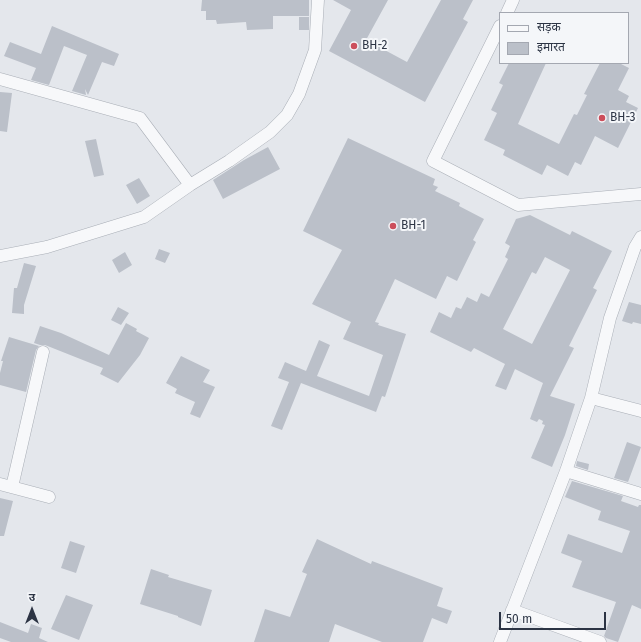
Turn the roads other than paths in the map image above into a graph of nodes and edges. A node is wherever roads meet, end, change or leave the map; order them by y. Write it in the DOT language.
graph roads {
  1 [pos="318,0"];
  2 [pos="513,0"];
  3 [pos="507,12"];
  4 [pos="499,28"];
  5 [pos="0,79"];
  6 [pos="190,185"];
  7 [pos="641,194"];
  8 [pos="641,236"];
  9 [pos="0,256"];
  10 [pos="43,352"];
  11 [pos="591,398"];
  12 [pos="641,410"];
  13 [pos="566,471"];
  14 [pos="0,484"];
  15 [pos="12,487"];
  16 [pos="641,494"];
  17 [pos="50,497"];
  18 [pos="512,610"];
  19 [pos="500,642"];
  20 [pos="600,642"];
  1 -- 6 [label="street"];
  2 -- 3 [label="street"];
  4 -- 7 [label="street"];
  5 -- 6 [label="street"];
  6 -- 9 [label="street"];
  8 -- 11 [label="street"];
  10 -- 15 [label="street"];
  11 -- 12 [label="street"];
  11 -- 13 [label="street"];
  13 -- 16 [label="street"];
  13 -- 18 [label="street"];
  14 -- 15 [label="street"];
  15 -- 17 [label="street"];
  18 -- 19 [label="street"];
  18 -- 20 [label="street"];
}
